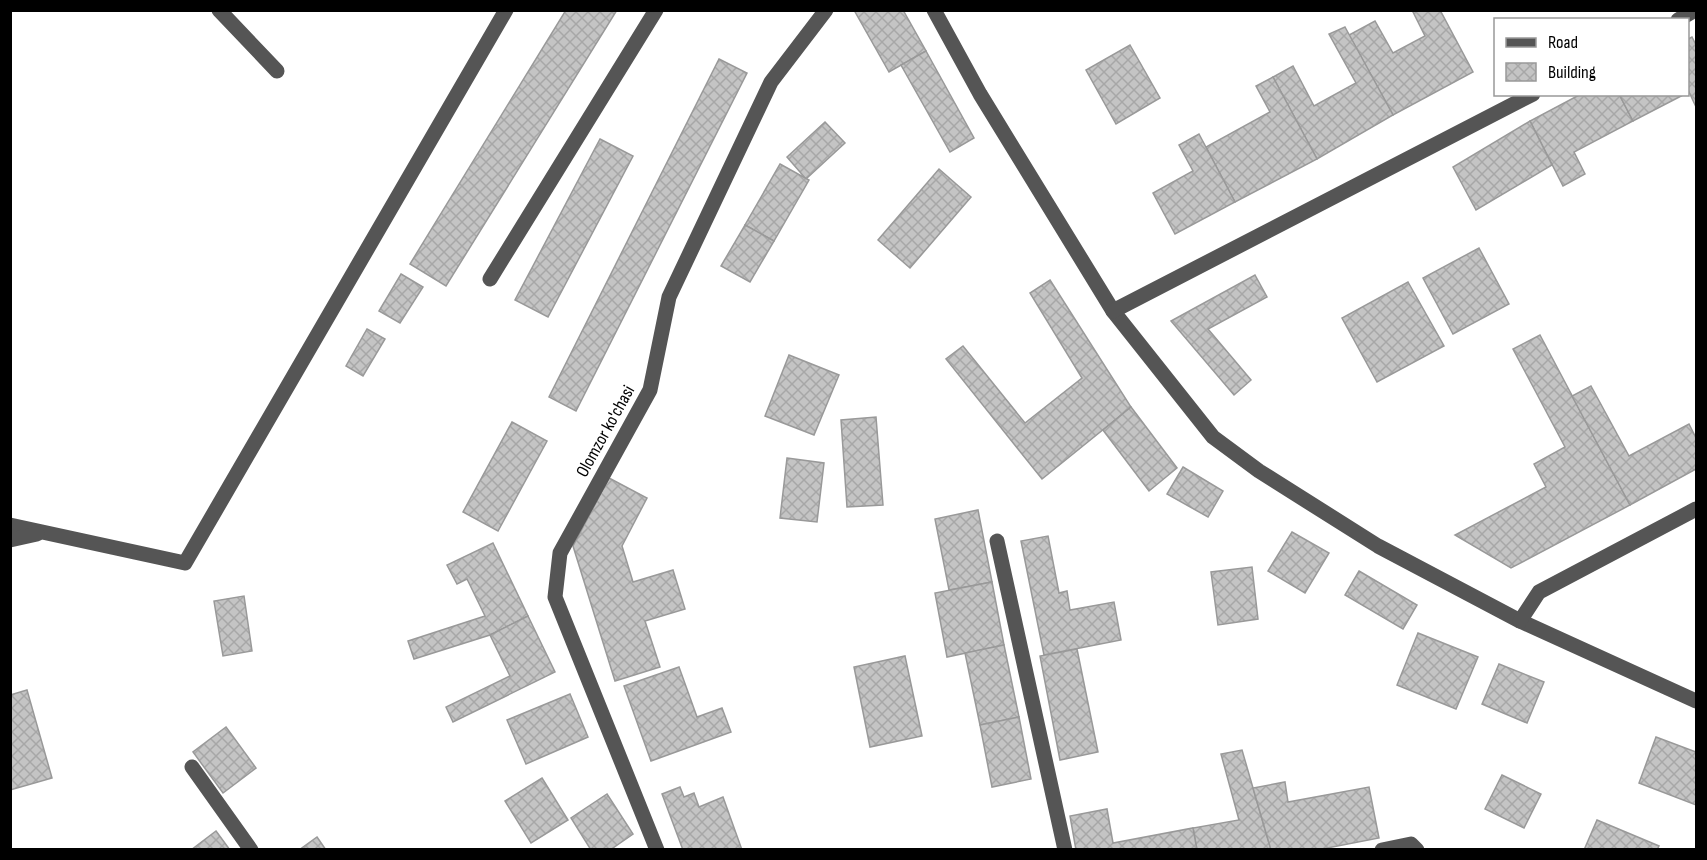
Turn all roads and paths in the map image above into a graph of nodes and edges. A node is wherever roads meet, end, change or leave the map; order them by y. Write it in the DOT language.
graph roads {
  1 [pos="219,10"];
  2 [pos="506,10"];
  3 [pos="656,10"];
  4 [pos="826,10"];
  5 [pos="934,10"];
  6 [pos="1695,10"];
  7 [pos="1681,18"];
  8 [pos="277,71"];
  9 [pos="1529,96"];
  10 [pos="490,279"];
  11 [pos="1113,311"];
  12 [pos="1696,509"];
  13 [pos="10,525"];
  14 [pos="41,533"];
  15 [pos="10,540"];
  16 [pos="997,541"];
  17 [pos="1520,621"];
  18 [pos="1696,701"];
  19 [pos="192,768"];
  20 [pos="251,849"];
  21 [pos="657,849"];
  22 [pos="1065,849"];
  23 [pos="1382,849"];
  24 [pos="1417,849"];
  1 -- 8 [label="street"];
  2 -- 14 [label="street"];
  3 -- 10 [label="street"];
  4 -- 21 [label="street, Olomzor ko'chasi"];
  5 -- 11 [label="street"];
  6 -- 7 [label="street"];
  9 -- 11 [label="street"];
  11 -- 17 [label="street"];
  12 -- 17 [label="street"];
  13 -- 14 [label="street"];
  14 -- 15 [label="street"];
  16 -- 22 [label="street"];
  17 -- 18 [label="street"];
  19 -- 20 [label="street"];
  23 -- 24 [label="street"];
}
